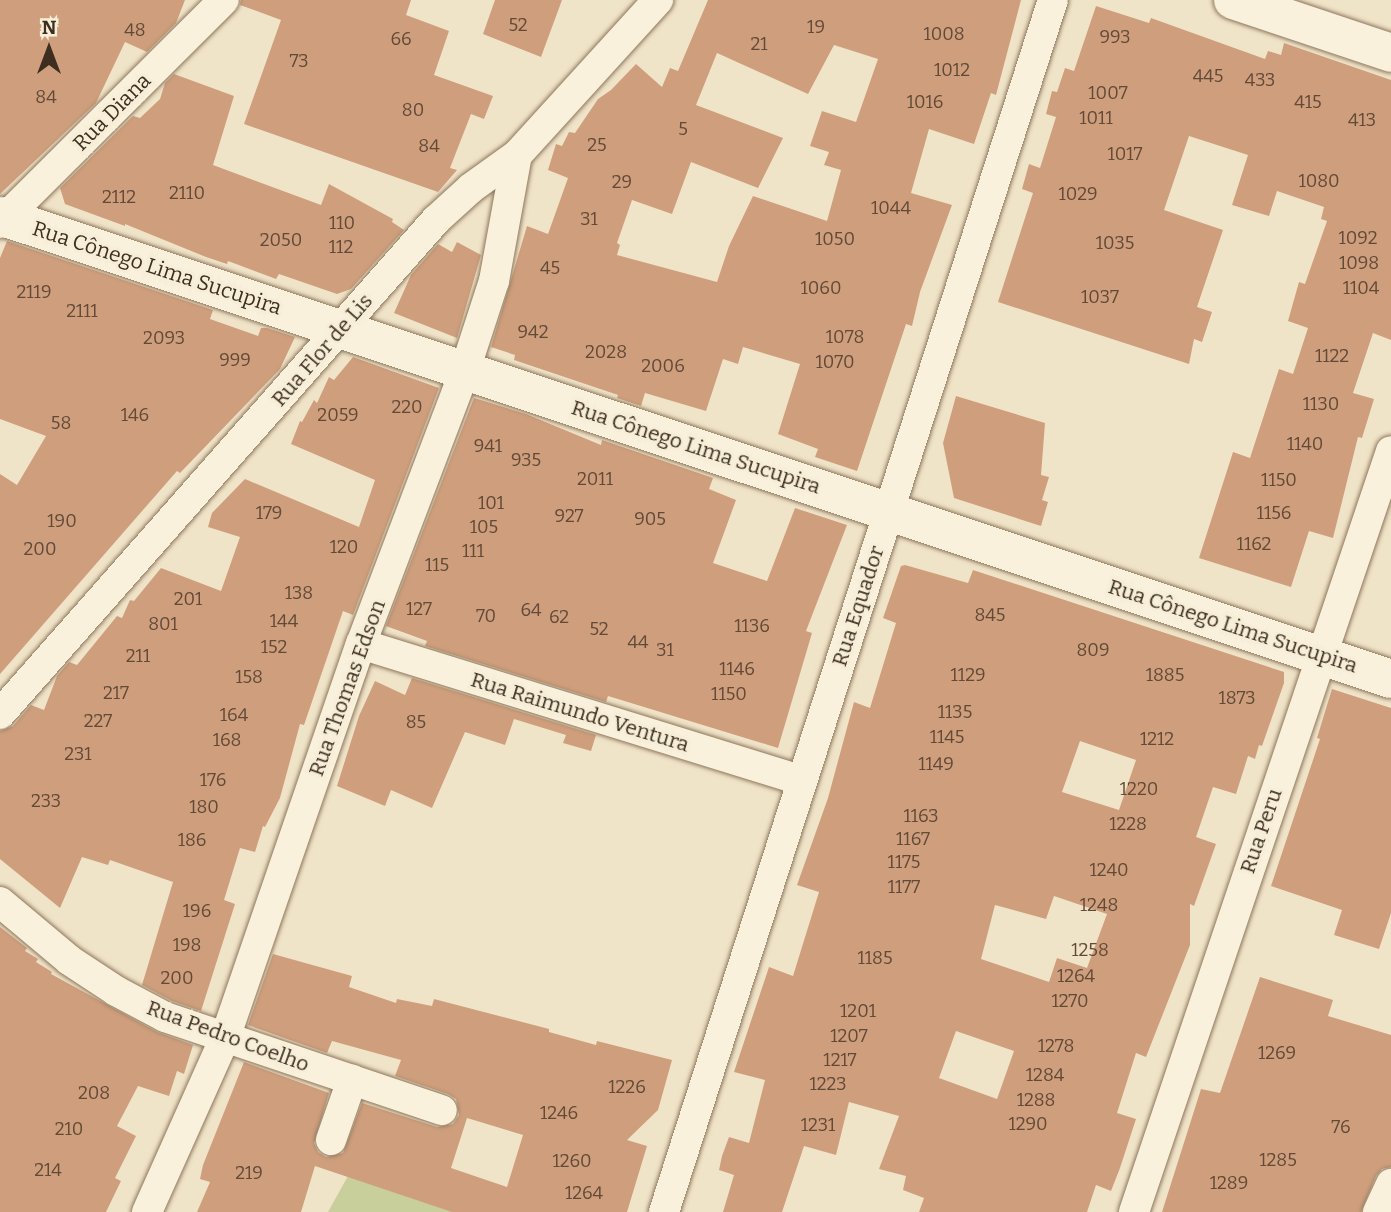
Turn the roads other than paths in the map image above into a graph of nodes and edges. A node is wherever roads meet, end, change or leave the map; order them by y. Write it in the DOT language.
graph roads {
  1 [pos="224,0"];
  2 [pos="658,0"];
  3 [pos="1054,0"];
  4 [pos="1234,0"];
  5 [pos="1391,53"];
  6 [pos="517,155"];
  7 [pos="2,219"];
  8 [pos="341,329"];
  9 [pos="465,370"];
  10 [pos="1391,451"];
  11 [pos="889,512"];
  12 [pos="361,644"];
  13 [pos="1320,655"];
  14 [pos="1391,679"];
  15 [pos="0,714"];
  16 [pos="800,780"];
  17 [pos="0,902"];
  18 [pos="225,1038"];
  19 [pos="352,1080"];
  20 [pos="442,1110"];
  21 [pos="331,1140"];
  22 [pos="1391,1184"];
  23 [pos="147,1212"];
  24 [pos="664,1212"];
  25 [pos="1133,1212"];
  26 [pos="1378,1212"];
  1 -- 7 [label="street, Rua Diana"];
  2 -- 6 [label="street, Rua Flor de Lis"];
  3 -- 11 [label="street, Rua Equador"];
  4 -- 5 [label="street"];
  6 -- 8 [label="street, Rua Flor de Lis"];
  6 -- 9 [label="street, Rua Thomas Edson"];
  7 -- 8 [label="street, Rua Cônego Lima Sucupira"];
  8 -- 9 [label="street, Rua Cônego Lima Sucupira"];
  8 -- 15 [label="street, Rua Flor de Lis"];
  9 -- 11 [label="street, Rua Cônego Lima Sucupira"];
  9 -- 12 [label="street, Rua Thomas Edson"];
  10 -- 13 [label="street, Rua Peru"];
  11 -- 13 [label="street, Rua Cônego Lima Sucupira"];
  11 -- 16 [label="street, Rua Equador"];
  12 -- 16 [label="street, Rua Raimundo Ventura"];
  12 -- 18 [label="street, Rua Thomas Edson"];
  13 -- 14 [label="street, Rua Cônego Lima Sucupira"];
  13 -- 25 [label="street, Rua Peru"];
  16 -- 24 [label="street, Rua Equador"];
  17 -- 18 [label="street, Rua Pedro Coelho"];
  18 -- 19 [label="street, Rua Pedro Coelho"];
  18 -- 23 [label="street, Rua Thomas Edson"];
  19 -- 20 [label="street, Rua Pedro Coelho"];
  19 -- 21 [label="street"];
  22 -- 26 [label="street"];
}
